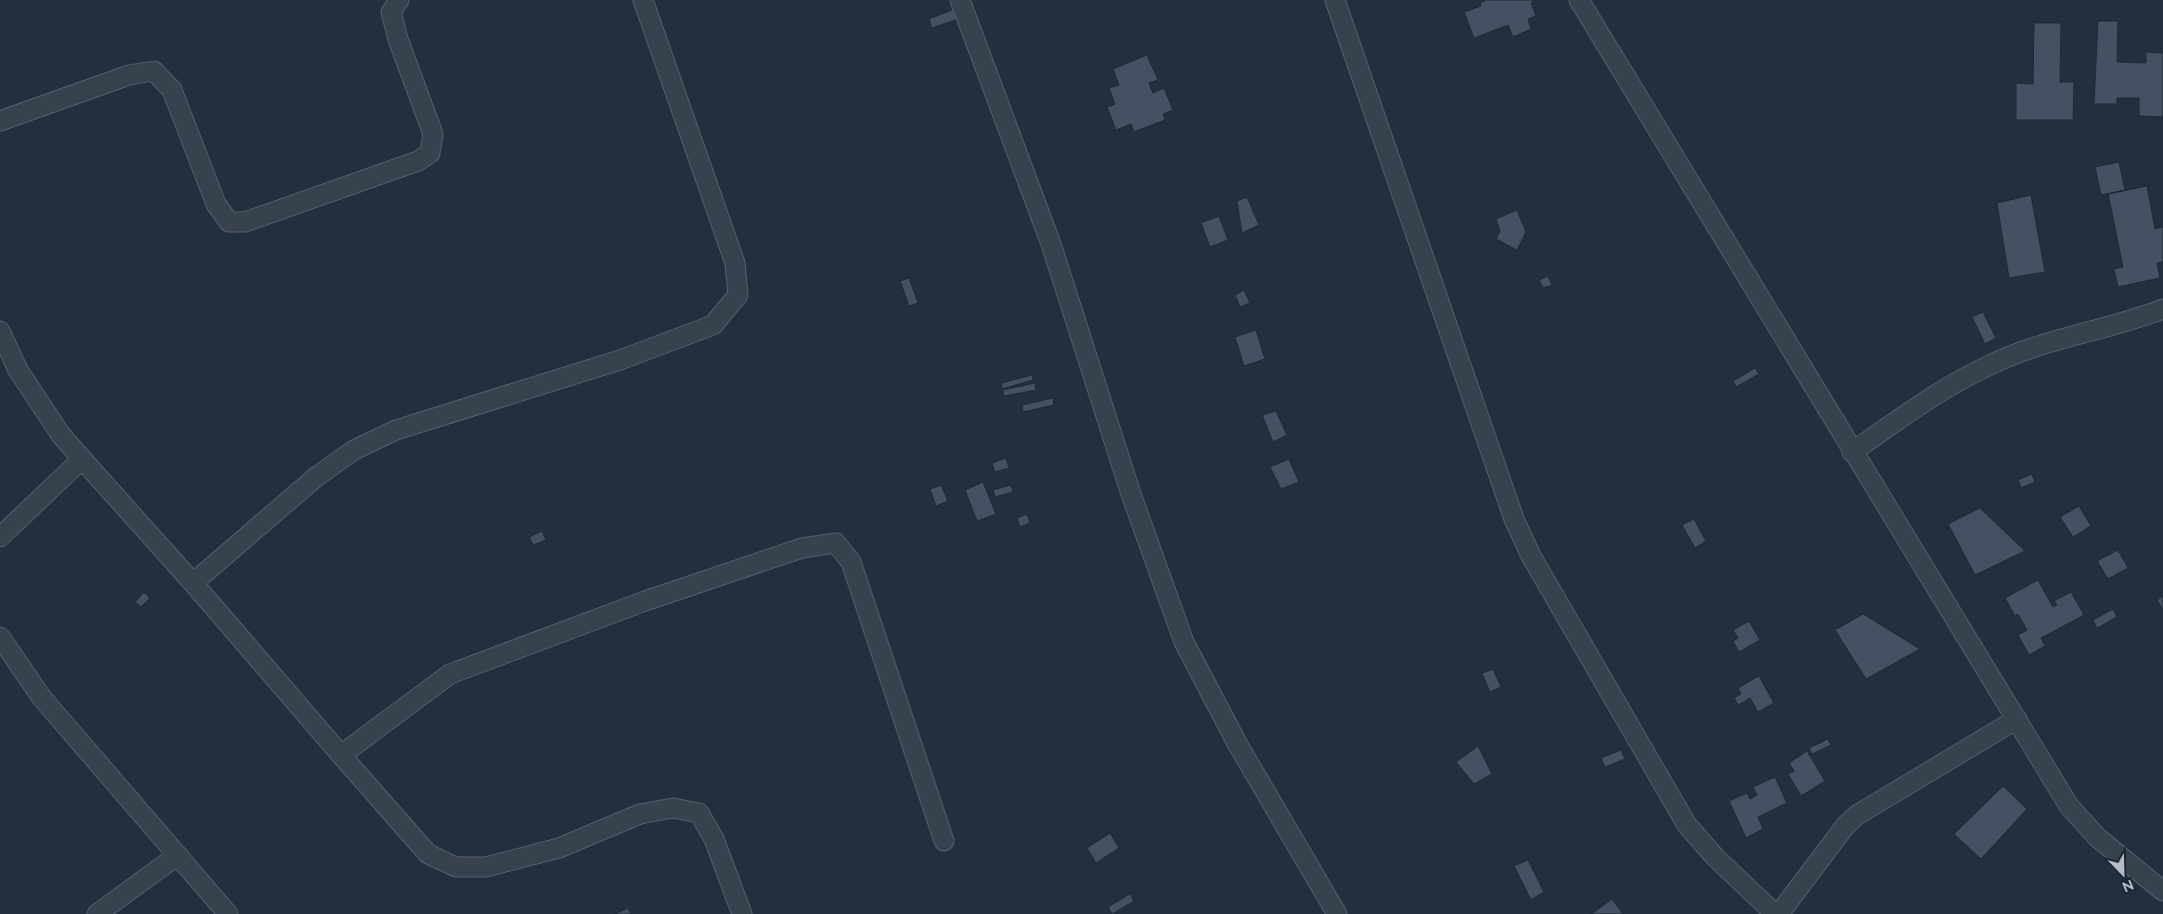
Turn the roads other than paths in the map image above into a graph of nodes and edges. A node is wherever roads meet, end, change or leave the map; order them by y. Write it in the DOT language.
graph roads {
  1 [pos="399,0"];
  2 [pos="643,0"];
  3 [pos="960,0"];
  4 [pos="1335,0"];
  5 [pos="1579,0"];
  6 [pos="0,121"];
  7 [pos="2163,309"];
  8 [pos="0,331"];
  9 [pos="1852,452"];
  10 [pos="82,460"];
  11 [pos="0,538"];
  12 [pos="193,583"];
  13 [pos="0,637"];
  14 [pos="2017,719"];
  15 [pos="340,755"];
  16 [pos="944,841"];
  17 [pos="178,855"];
  18 [pos="2163,891"];
  19 [pos="97,914"];
  20 [pos="228,914"];
  21 [pos="742,914"];
  22 [pos="1337,914"];
  23 [pos="1777,914"];
  1 -- 6 [label="street"];
  2 -- 12 [label="street"];
  3 -- 22 [label="street"];
  4 -- 23 [label="street"];
  5 -- 9 [label="street"];
  7 -- 9 [label="street"];
  8 -- 10 [label="street"];
  9 -- 14 [label="street"];
  10 -- 11 [label="street"];
  10 -- 12 [label="street"];
  12 -- 15 [label="street"];
  13 -- 17 [label="street"];
  14 -- 18 [label="street"];
  14 -- 23 [label="street"];
  15 -- 16 [label="street"];
  15 -- 21 [label="street"];
  17 -- 19 [label="street"];
  17 -- 20 [label="street"];
}
